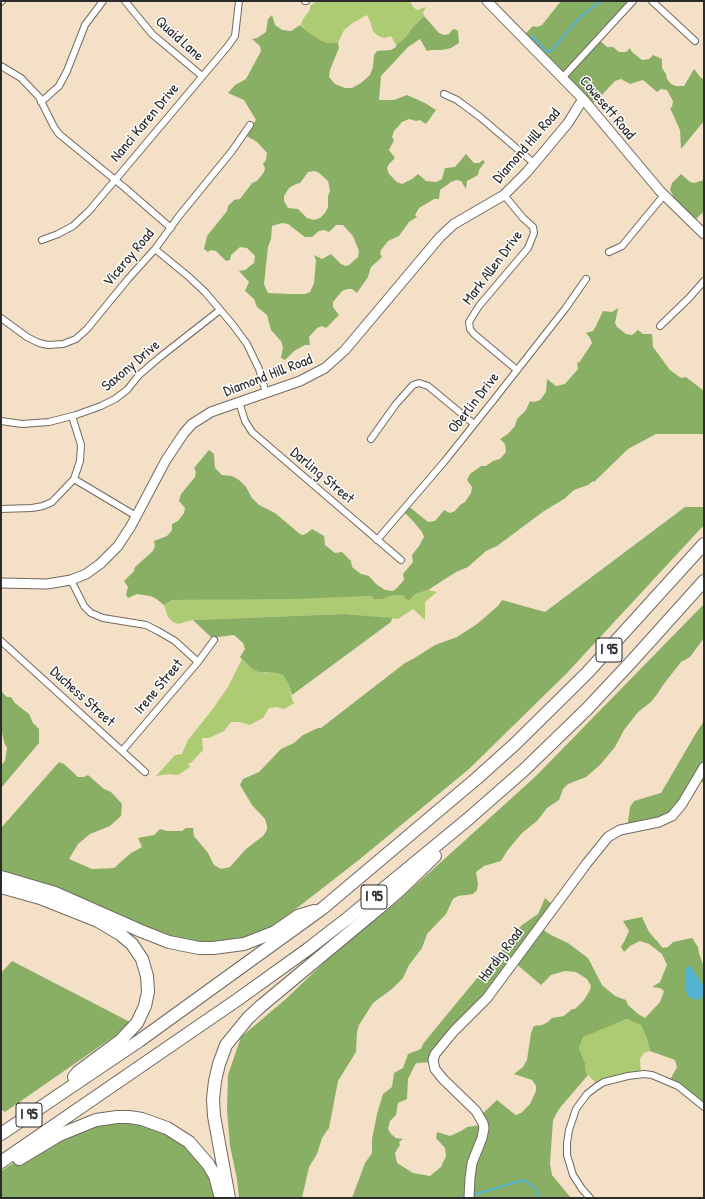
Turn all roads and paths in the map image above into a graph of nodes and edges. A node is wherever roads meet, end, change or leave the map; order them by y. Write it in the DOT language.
graph roads {
  1 [pos="103,1"];
  2 [pos="125,1"];
  3 [pos="239,1"];
  4 [pos="487,1"];
  5 [pos="633,1"];
  6 [pos="652,1"];
  7 [pos="695,41"];
  8 [pos="1,66"];
  9 [pos="202,76"];
  10 [pos="563,77"];
  11 [pos="444,94"];
  12 [pos="583,99"];
  13 [pos="41,102"];
  14 [pos="250,125"];
  15 [pos="535,164"];
  16 [pos="114,180"];
  17 [pos="504,195"];
  18 [pos="664,195"];
  19 [pos="171,228"];
  20 [pos="704,234"];
  21 [pos="42,240"];
  22 [pos="155,249"];
  23 [pos="609,252"];
  24 [pos="586,279"];
  25 [pos="704,281"];
  26 [pos="220,310"];
  27 [pos="1,318"];
  28 [pos="660,326"];
  29 [pos="517,370"];
  30 [pos="266,393"];
  31 [pos="239,402"];
  32 [pos="72,416"];
  33 [pos="1,421"];
  34 [pos="474,424"];
  35 [pos="371,439"];
  36 [pos="74,479"];
  37 [pos="1,509"];
  38 [pos="136,516"];
  39 [pos="377,540"];
  40 [pos="704,544"];
  41 [pos="401,560"];
  42 [pos="71,580"];
  43 [pos="704,581"];
  44 [pos="1,582"];
  45 [pos="214,640"];
  46 [pos="1,641"];
  47 [pos="198,662"];
  48 [pos="122,751"];
  49 [pos="704,767"];
  50 [pos="145,772"];
  51 [pos="492,799"];
  52 [pos="1,877"];
  53 [pos="1,887"];
  54 [pos="323,908"];
  55 [pos="57,1096"];
  56 [pos="704,1107"];
  57 [pos="1,1134"];
  58 [pos="1,1162"];
  59 [pos="1,1170"];
  60 [pos="468,1195"];
  61 [pos="221,1198"];
  62 [pos="229,1198"];
  63 [pos="590,1198"];
  1 -- 13 [label="street"];
  2 -- 9 [label="street, Quaid Lane"];
  3 -- 9 [label="street, Nanci Karen Drive"];
  4 -- 10 [label="street, Cowesett Road"];
  5 -- 10 [label="street"];
  6 -- 7 [label="street"];
  8 -- 13 [label="street"];
  9 -- 16 [label="street, Nanci Karen Drive"];
  10 -- 12 [label="street, Cowesett Road"];
  11 -- 15 [label="street"];
  12 -- 15 [label="street, Diamond Hill Road"];
  12 -- 18 [label="street, Cowesett Road"];
  13 -- 16 [label="street"];
  14 -- 19 [label="street, Viceroy Road"];
  15 -- 17 [label="street, Diamond Hill Road"];
  16 -- 19 [label="street"];
  16 -- 21 [label="street, Nanci Karen Drive"];
  17 -- 29 [label="street, Mark Allen Drive"];
  17 -- 30 [label="street, Diamond Hill Road"];
  18 -- 20 [label="street, Cowesett Road"];
  18 -- 23 [label="street"];
  19 -- 22 [label="street, Viceroy Road"];
  22 -- 26 [label="street"];
  22 -- 27 [label="street, Viceroy Road"];
  24 -- 29 [label="street, Oberlin Drive"];
  25 -- 28 [label="street"];
  26 -- 30 [label="street"];
  26 -- 32 [label="street, Saxony Drive"];
  29 -- 34 [label="street, Oberlin Drive"];
  30 -- 31 [label="street, Diamond Hill Road"];
  31 -- 38 [label="street, Diamond Hill Road"];
  31 -- 39 [label="street, Darling Street"];
  32 -- 33 [label="street, Saxony Drive"];
  32 -- 36 [label="street"];
  34 -- 35 [label="street"];
  34 -- 39 [label="street, Oberlin Drive"];
  36 -- 37 [label="street"];
  36 -- 38 [label="street"];
  38 -- 42 [label="street, Diamond Hill Road"];
  39 -- 41 [label="street, Darling Street"];
  40 -- 54 [label="highway, I 95"];
  42 -- 44 [label="street, Diamond Hill Road"];
  42 -- 47 [label="street"];
  43 -- 51 [label="highway, I 95"];
  45 -- 47 [label="street, Irene Street"];
  46 -- 48 [label="street, Duchess Street"];
  47 -- 48 [label="street, Irene Street"];
  48 -- 50 [label="street, Duchess Street"];
  49 -- 60 [label="street, Hardig Road"];
  51 -- 58 [label="highway, I 95"];
  51 -- 62 [label="highway"];
  52 -- 54 [label="highway"];
  53 -- 55 [label="highway"];
  54 -- 55 [label="highway, I 95"];
  55 -- 57 [label="highway, I 95"];
  56 -- 63 [label="street"];
  59 -- 61 [label="highway"];
}
